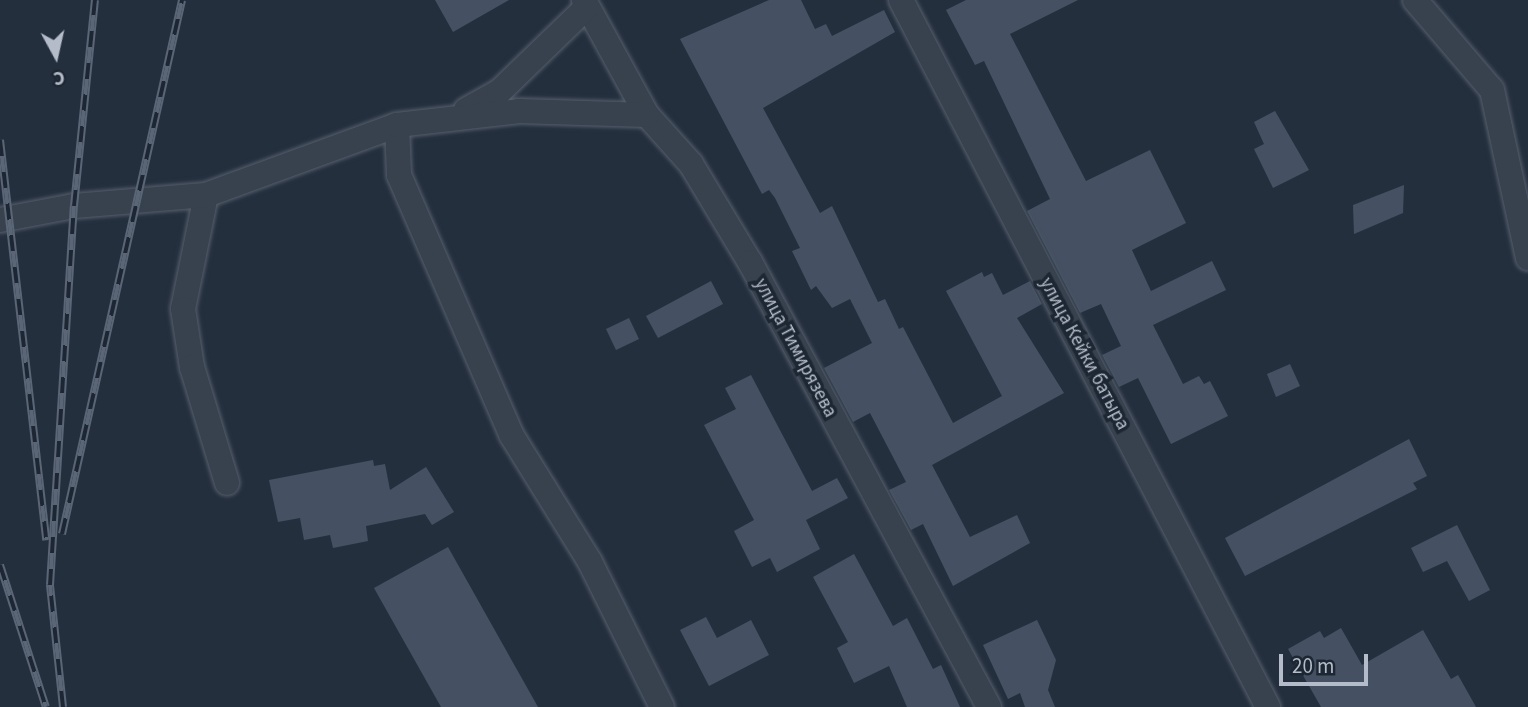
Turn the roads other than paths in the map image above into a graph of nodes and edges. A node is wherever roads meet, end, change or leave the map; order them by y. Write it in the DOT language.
graph roads {
  1 [pos="901,0"];
  2 [pos="1415,0"];
  3 [pos="585,4"];
  4 [pos="647,115"];
  5 [pos="456,116"];
  6 [pos="397,125"];
  7 [pos="206,195"];
  8 [pos="0,220"];
  9 [pos="1528,258"];
  10 [pos="227,483"];
  11 [pos="662,707"];
  12 [pos="989,707"];
  13 [pos="1268,707"];
  1 -- 13 [label="street, улица Кейки батыра"];
  2 -- 9 [label="street"];
  3 -- 4 [label="street, улица Тимирязева"];
  3 -- 5 [label="street"];
  4 -- 5 [label="street"];
  4 -- 12 [label="street, улица Тимирязева"];
  5 -- 6 [label="street"];
  6 -- 7 [label="street"];
  6 -- 11 [label="street"];
  7 -- 8 [label="street"];
  7 -- 10 [label="street"];
}
